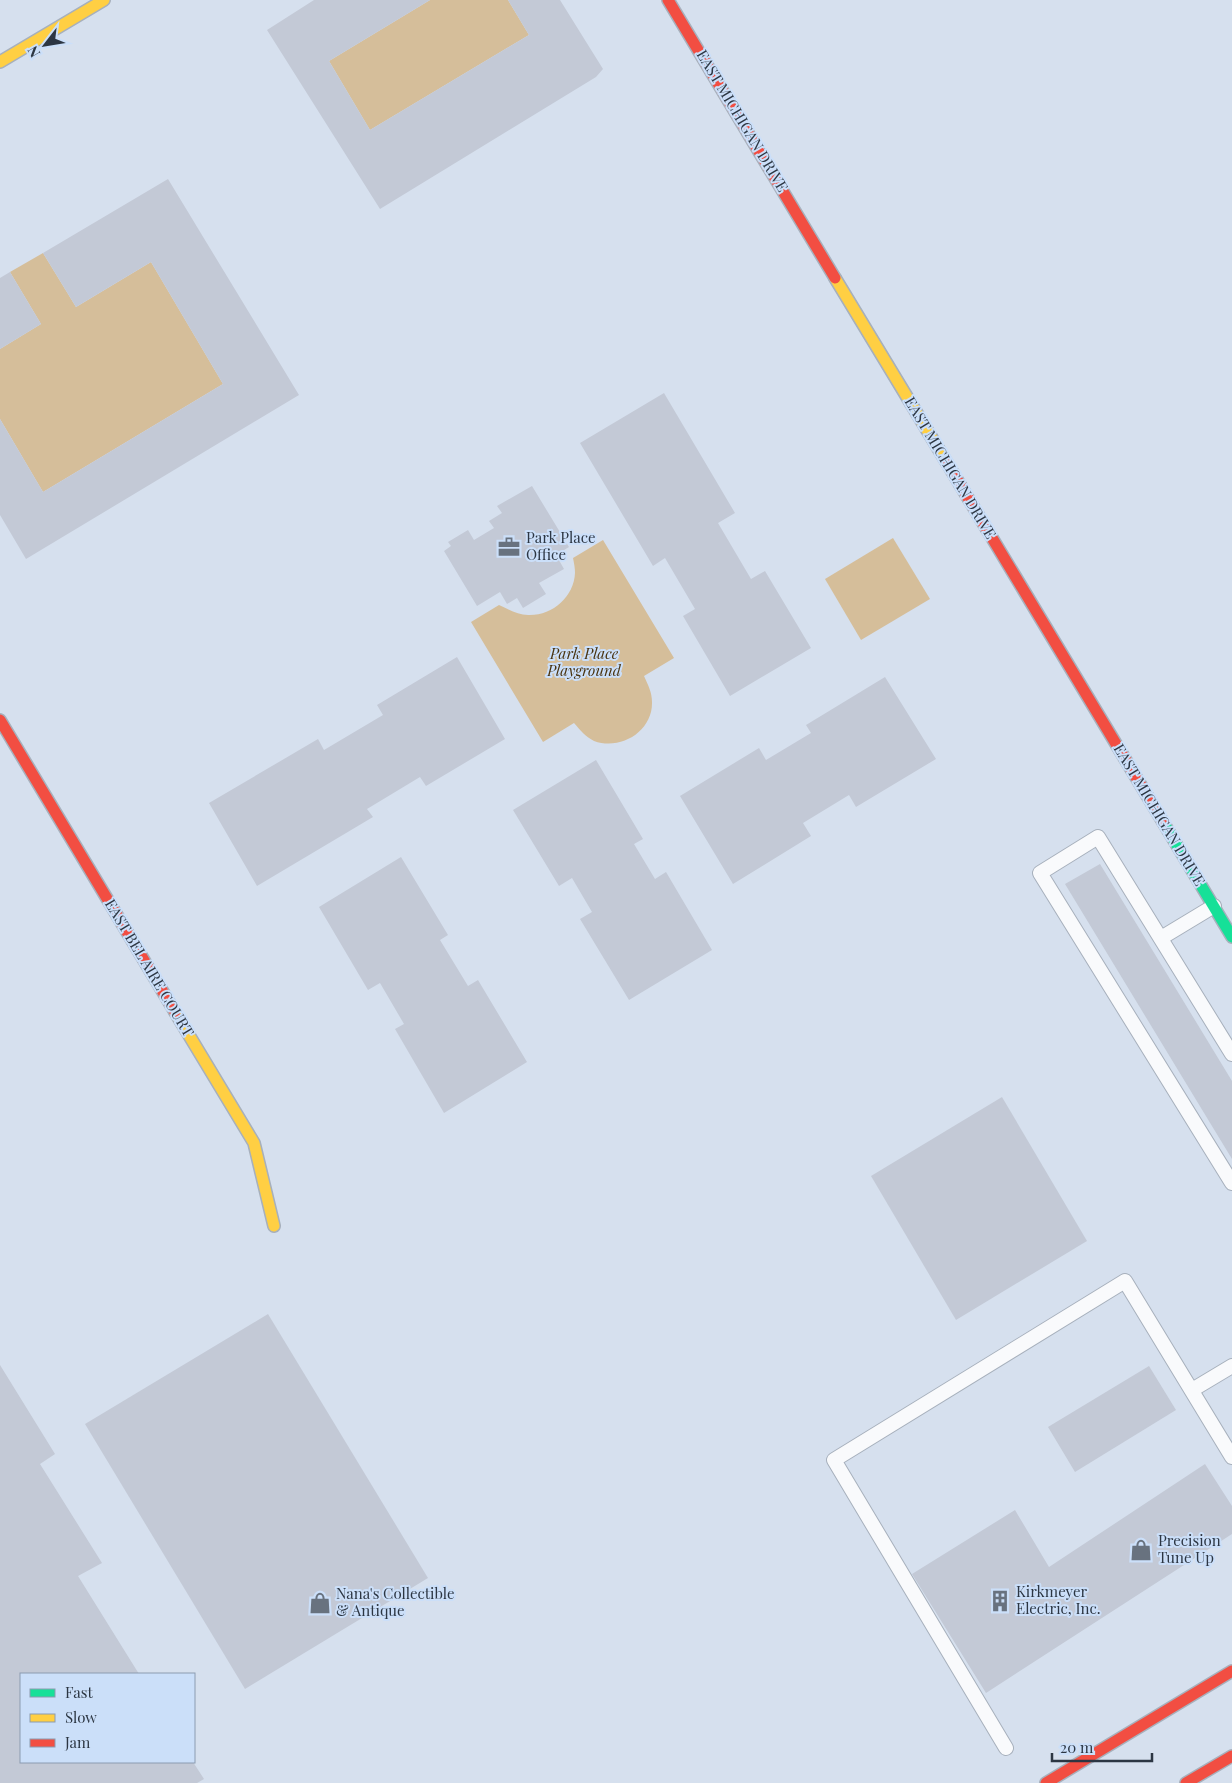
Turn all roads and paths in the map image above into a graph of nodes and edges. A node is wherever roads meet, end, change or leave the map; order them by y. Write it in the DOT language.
graph roads {
  1 [pos="104,0"];
  2 [pos="668,0"];
  3 [pos="87,4"];
  4 [pos="0,62"];
  5 [pos="0,720"];
  6 [pos="1214,906"];
  7 [pos="1232,937"];
  8 [pos="1161,938"];
  9 [pos="1232,1054"];
  10 [pos="1232,1184"];
  11 [pos="274,1226"];
  12 [pos="1232,1366"];
  13 [pos="1192,1390"];
  14 [pos="1232,1457"];
  15 [pos="1232,1671"];
  16 [pos="1006,1748"];
  17 [pos="1232,1756"];
  18 [pos="1046,1783"];
  19 [pos="1186,1783"];
  1 -- 3 [label="street"];
  2 -- 6 [label="street, EAST MICHIGAN DRIVE"];
  3 -- 4 [label="street"];
  5 -- 11 [label="street, EAST BEL AIRE COURT"];
  6 -- 7 [label="street, EAST MICHIGAN DRIVE"];
  6 -- 8 [label="lane"];
  8 -- 9 [label="lane"];
  8 -- 10 [label="lane"];
  12 -- 13 [label="lane"];
  13 -- 14 [label="lane"];
  13 -- 16 [label="lane"];
  15 -- 18 [label="street"];
  17 -- 19 [label="street"];
}
